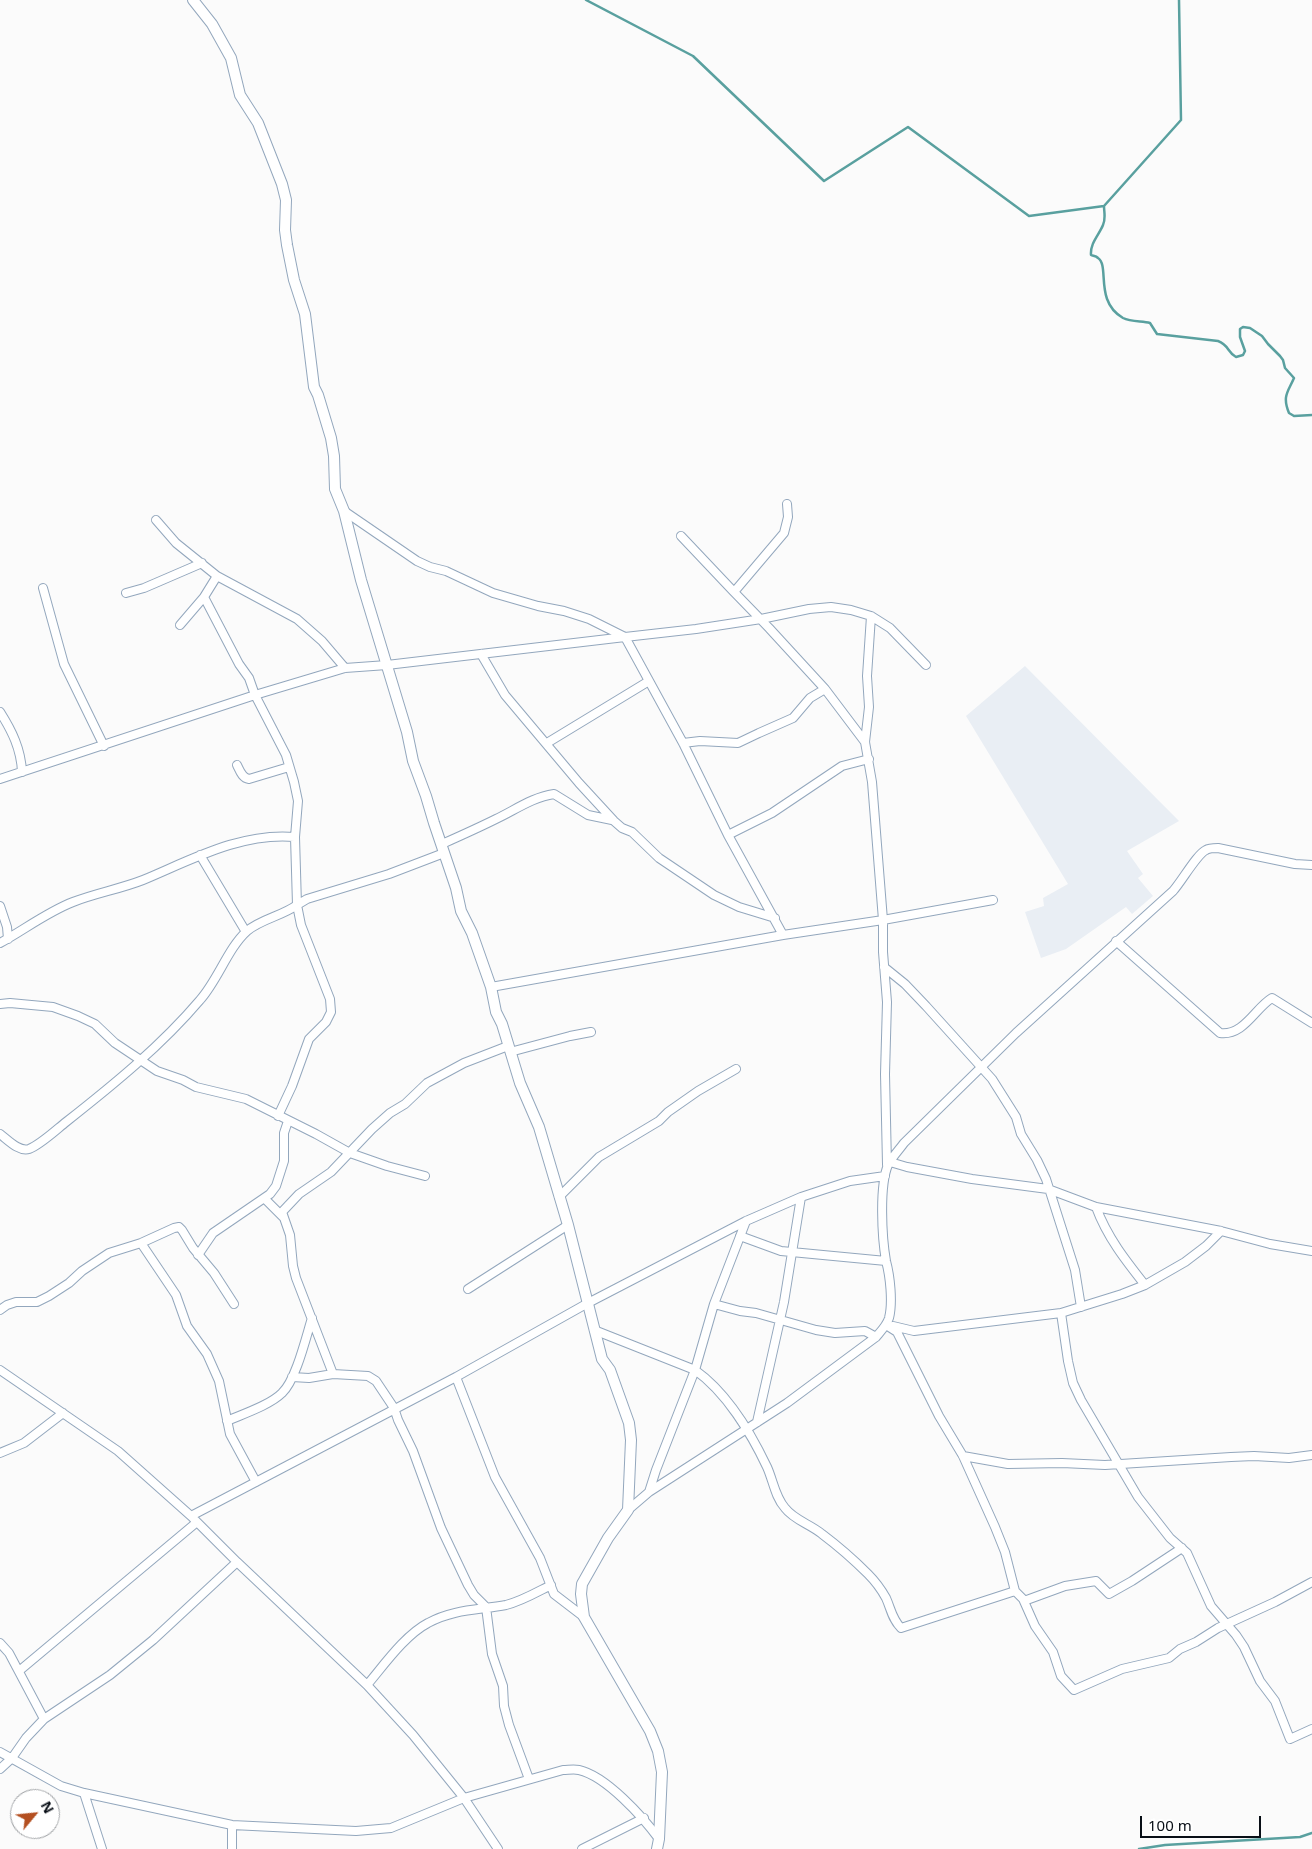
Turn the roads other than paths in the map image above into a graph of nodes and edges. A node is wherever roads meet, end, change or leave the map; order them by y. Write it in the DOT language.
graph roads {
  1 [pos="193,0"];
  2 [pos="787,504"];
  3 [pos="344,511"];
  4 [pos="156,520"];
  5 [pos="681,536"];
  6 [pos="202,563"];
  7 [pos="217,576"];
  8 [pos="43,588"];
  9 [pos="734,592"];
  10 [pos="126,593"];
  11 [pos="204,597"];
  12 [pos="871,616"];
  13 [pos="761,620"];
  14 [pos="180,625"];
  15 [pos="624,637"];
  16 [pos="481,654"];
  17 [pos="387,665"];
  18 [pos="926,666"];
  19 [pos="345,668"];
  20 [pos="649,681"];
  21 [pos="825,689"];
  22 [pos="255,695"];
  23 [pos="0,712"];
  24 [pos="865,742"];
  25 [pos="547,743"];
  26 [pos="683,743"];
  27 [pos="104,746"];
  28 [pos="869,759"];
  29 [pos="237,765"];
  30 [pos="289,767"];
  31 [pos="22,772"];
  32 [pos="0,779"];
  33 [pos="614,821"];
  34 [pos="728,835"];
  35 [pos="295,837"];
  36 [pos="443,848"];
  37 [pos="200,855"];
  38 [pos="1312,865"];
  39 [pos="993,900"];
  40 [pos="297,905"];
  41 [pos="0,906"];
  42 [pos="775,918"];
  43 [pos="884,920"];
  44 [pos="246,932"];
  45 [pos="783,935"];
  46 [pos="8,939"];
  47 [pos="1116,941"];
  48 [pos="0,944"];
  49 [pos="884,967"];
  50 [pos="491,987"];
  51 [pos="0,1004"];
  52 [pos="1312,1023"];
  53 [pos="591,1032"];
  54 [pos="509,1049"];
  55 [pos="140,1061"];
  56 [pos="981,1068"];
  57 [pos="736,1069"];
  58 [pos="278,1116"];
  59 [pos="288,1121"];
  60 [pos="0,1134"];
  61 [pos="350,1153"];
  62 [pos="889,1164"];
  63 [pos="425,1176"];
  64 [pos="885,1176"];
  65 [pos="1048,1189"];
  66 [pos="559,1197"];
  67 [pos="801,1197"];
  68 [pos="265,1199"];
  69 [pos="1096,1208"];
  70 [pos="284,1217"];
  71 [pos="746,1221"];
  72 [pos="568,1226"];
  73 [pos="1221,1231"];
  74 [pos="740,1236"];
  75 [pos="141,1243"];
  76 [pos="1312,1251"];
  77 [pos="793,1252"];
  78 [pos="198,1255"];
  79 [pos="886,1260"];
  80 [pos="1145,1285"];
  81 [pos="468,1289"];
  82 [pos="588,1303"];
  83 [pos="234,1304"];
  84 [pos="714,1304"];
  85 [pos="1081,1307"];
  86 [pos="0,1310"];
  87 [pos="1061,1313"];
  88 [pos="312,1318"];
  89 [pos="780,1320"];
  90 [pos="886,1325"];
  91 [pos="594,1330"];
  92 [pos="876,1337"];
  93 [pos="0,1370"];
  94 [pos="695,1370"];
  95 [pos="333,1374"];
  96 [pos="292,1377"];
  97 [pos="456,1377"];
  98 [pos="394,1408"];
  99 [pos="63,1413"];
  100 [pos="227,1421"];
  101 [pos="758,1422"];
  102 [pos="746,1430"];
  103 [pos="0,1453"];
  104 [pos="1312,1455"];
  105 [pos="963,1456"];
  106 [pos="1120,1465"];
  107 [pos="256,1482"];
  108 [pos="649,1492"];
  109 [pos="628,1510"];
  110 [pos="194,1519"];
  111 [pos="1182,1548"];
  112 [pos="237,1562"];
  113 [pos="1312,1582"];
  114 [pos="552,1585"];
  115 [pos="1015,1591"];
  116 [pos="1024,1601"];
  117 [pos="486,1607"];
  118 [pos="584,1617"];
  119 [pos="1226,1624"];
  120 [pos="0,1643"];
  121 [pos="19,1671"];
  122 [pos="367,1685"];
  123 [pos="44,1719"];
  124 [pos="1312,1729"];
  125 [pos="0,1752"];
  126 [pos="12,1758"];
  127 [pos="0,1769"];
  128 [pos="528,1779"];
  129 [pos="84,1793"];
  130 [pos="464,1798"];
  131 [pos="644,1818"];
  132 [pos="232,1825"];
  133 [pos="658,1844"];
  134 [pos="102,1849"];
  135 [pos="232,1849"];
  136 [pos="498,1849"];
  137 [pos="582,1849"];
  1 -- 3 [label="street"];
  2 -- 9 [label="street"];
  3 -- 15 [label="street"];
  3 -- 17 [label="street"];
  4 -- 6 [label="street"];
  5 -- 9 [label="street"];
  6 -- 7 [label="street"];
  6 -- 10 [label="street"];
  7 -- 11 [label="street"];
  7 -- 19 [label="street"];
  8 -- 27 [label="street"];
  9 -- 13 [label="street"];
  11 -- 14 [label="street"];
  11 -- 22 [label="street"];
  12 -- 13 [label="street"];
  12 -- 18 [label="street"];
  12 -- 24 [label="street"];
  13 -- 15 [label="street"];
  13 -- 21 [label="street"];
  15 -- 16 [label="street"];
  15 -- 20 [label="street"];
  16 -- 17 [label="street"];
  16 -- 25 [label="street"];
  17 -- 19 [label="street"];
  17 -- 36 [label="street"];
  19 -- 22 [label="street"];
  20 -- 25 [label="street"];
  20 -- 26 [label="street"];
  21 -- 24 [label="street"];
  21 -- 26 [label="street"];
  22 -- 27 [label="street"];
  22 -- 30 [label="street"];
  23 -- 31 [label="street"];
  24 -- 28 [label="street"];
  25 -- 33 [label="street"];
  26 -- 34 [label="street"];
  27 -- 31 [label="street"];
  28 -- 34 [label="street"];
  28 -- 43 [label="street"];
  29 -- 30 [label="street"];
  30 -- 35 [label="street"];
  31 -- 32 [label="street"];
  33 -- 36 [label="street"];
  33 -- 42 [label="street"];
  34 -- 42 [label="street"];
  35 -- 37 [label="street"];
  35 -- 40 [label="street"];
  36 -- 40 [label="street"];
  36 -- 50 [label="street"];
  37 -- 44 [label="street"];
  37 -- 46 [label="street"];
  38 -- 47 [label="street"];
  39 -- 43 [label="street"];
  40 -- 44 [label="street"];
  40 -- 58 [label="street"];
  41 -- 46 [label="street"];
  42 -- 45 [label="street"];
  43 -- 45 [label="street"];
  43 -- 49 [label="street"];
  44 -- 55 [label="street"];
  45 -- 50 [label="street"];
  46 -- 48 [label="street"];
  47 -- 52 [label="street"];
  47 -- 56 [label="street"];
  49 -- 56 [label="street"];
  49 -- 62 [label="street"];
  50 -- 54 [label="street"];
  51 -- 55 [label="street"];
  53 -- 54 [label="street"];
  54 -- 61 [label="street"];
  54 -- 66 [label="street"];
  55 -- 58 [label="street"];
  55 -- 60 [label="street"];
  56 -- 62 [label="street"];
  56 -- 65 [label="street"];
  57 -- 66 [label="street"];
  58 -- 59 [label="street"];
  59 -- 61 [label="street"];
  59 -- 68 [label="street"];
  61 -- 63 [label="street"];
  61 -- 70 [label="street"];
  62 -- 64 [label="street"];
  62 -- 65 [label="street"];
  64 -- 67 [label="street"];
  64 -- 79 [label="street"];
  65 -- 69 [label="street"];
  65 -- 85 [label="street"];
  66 -- 72 [label="street"];
  67 -- 71 [label="street"];
  67 -- 77 [label="street"];
  68 -- 70 [label="street"];
  68 -- 78 [label="street"];
  69 -- 73 [label="street"];
  69 -- 80 [label="street"];
  70 -- 88 [label="street"];
  71 -- 74 [label="street"];
  71 -- 82 [label="street"];
  72 -- 81 [label="street"];
  72 -- 82 [label="street"];
  73 -- 76 [label="street"];
  73 -- 80 [label="street"];
  74 -- 77 [label="street"];
  74 -- 84 [label="street"];
  75 -- 78 [label="street"];
  75 -- 86 [label="street"];
  75 -- 100 [label="street"];
  77 -- 79 [label="street"];
  77 -- 89 [label="street"];
  78 -- 83 [label="street"];
  79 -- 90 [label="street"];
  80 -- 85 [label="street"];
  82 -- 91 [label="street"];
  82 -- 97 [label="street"];
  84 -- 89 [label="street"];
  84 -- 94 [label="street"];
  85 -- 87 [label="street"];
  87 -- 90 [label="street"];
  87 -- 106 [label="street"];
  88 -- 95 [label="street"];
  88 -- 96 [label="street"];
  89 -- 92 [label="street"];
  89 -- 101 [label="street"];
  90 -- 92 [label="street"];
  90 -- 105 [label="street"];
  91 -- 94 [label="street"];
  91 -- 109 [label="street"];
  92 -- 101 [label="street"];
  93 -- 99 [label="street"];
  94 -- 102 [label="street"];
  94 -- 108 [label="street"];
  95 -- 96 [label="street"];
  95 -- 98 [label="street"];
  96 -- 100 [label="street"];
  97 -- 98 [label="street"];
  97 -- 114 [label="street"];
  98 -- 107 [label="street"];
  98 -- 117 [label="street"];
  99 -- 103 [label="street"];
  99 -- 110 [label="street"];
  100 -- 107 [label="street"];
  101 -- 102 [label="street"];
  102 -- 108 [label="street"];
  102 -- 115 [label="street"];
  104 -- 106 [label="street"];
  105 -- 106 [label="street"];
  105 -- 115 [label="street"];
  106 -- 111 [label="street"];
  107 -- 110 [label="street"];
  108 -- 109 [label="street"];
  109 -- 118 [label="street"];
  110 -- 112 [label="street"];
  110 -- 121 [label="street"];
  111 -- 116 [label="street"];
  111 -- 119 [label="street"];
  112 -- 122 [label="street"];
  112 -- 123 [label="street"];
  113 -- 119 [label="street"];
  114 -- 117 [label="street"];
  114 -- 118 [label="street"];
  115 -- 116 [label="street"];
  116 -- 119 [label="street"];
  117 -- 122 [label="street"];
  117 -- 128 [label="street"];
  118 -- 133 [label="street"];
  119 -- 124 [label="street"];
  120 -- 121 [label="street"];
  121 -- 123 [label="street"];
  122 -- 130 [label="street"];
  123 -- 126 [label="street"];
  125 -- 126 [label="street"];
  126 -- 127 [label="street"];
  126 -- 129 [label="street"];
  128 -- 130 [label="street"];
  128 -- 131 [label="street"];
  129 -- 132 [label="street"];
  129 -- 134 [label="street"];
  130 -- 132 [label="street"];
  130 -- 136 [label="street"];
  131 -- 133 [label="street"];
  131 -- 137 [label="street"];
  132 -- 135 [label="street"];
}
